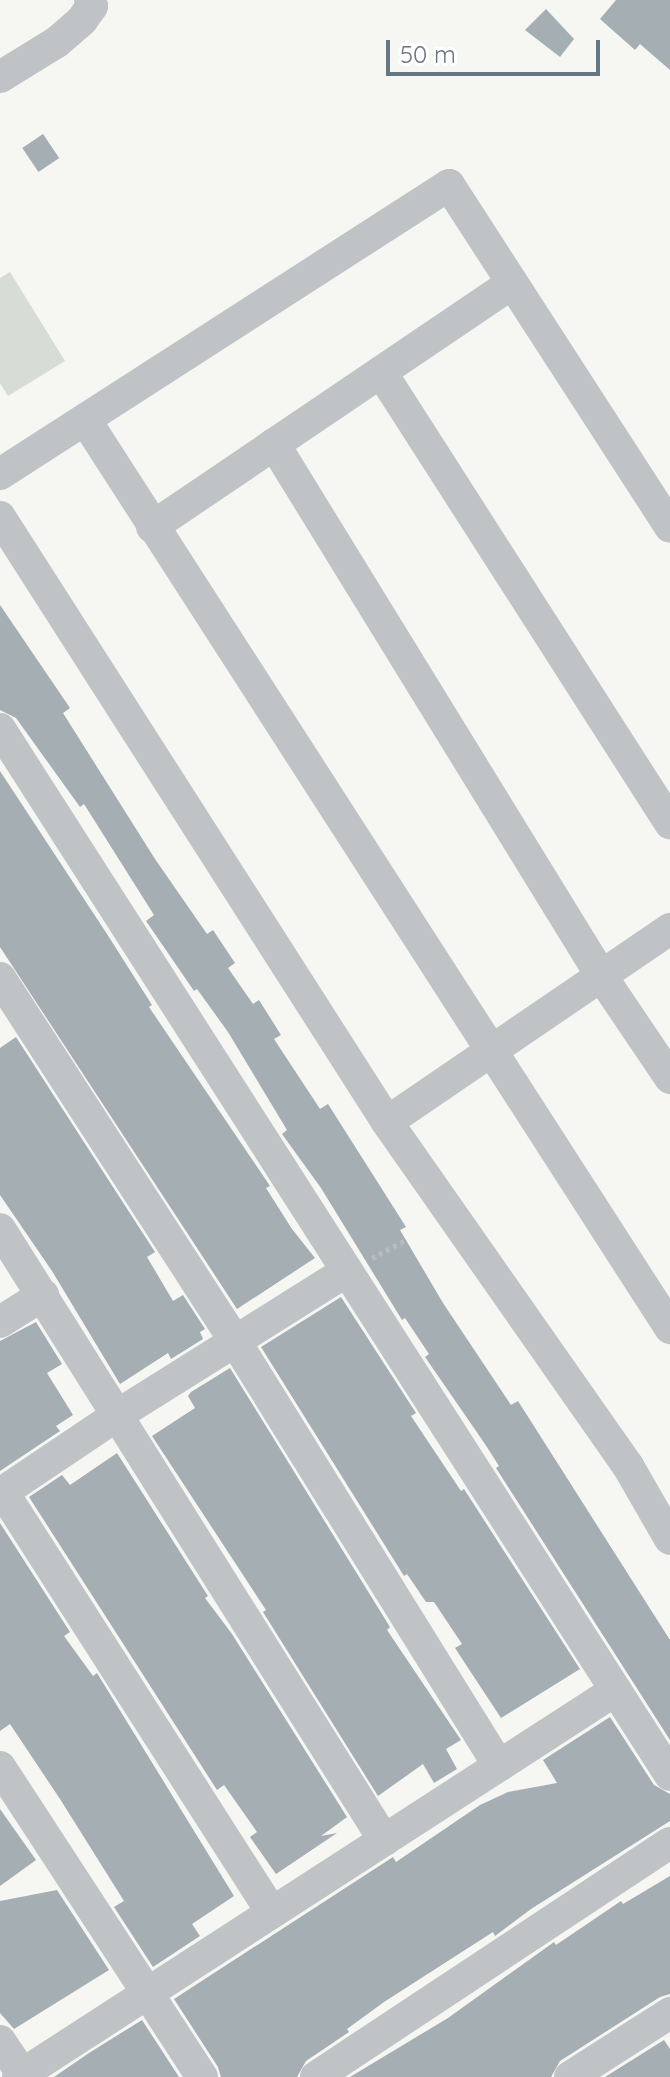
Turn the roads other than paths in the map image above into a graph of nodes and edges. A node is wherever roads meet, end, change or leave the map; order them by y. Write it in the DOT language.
graph roads {
  1 [pos="90,0"];
  2 [pos="0,77"];
  3 [pos="512,283"];
  4 [pos="381,372"];
  5 [pos="86,421"];
  6 [pos="274,444"];
  7 [pos="0,474"];
  8 [pos="0,517"];
  9 [pos="152,527"];
  10 [pos="670,527"];
  11 [pos="0,729"];
  12 [pos="666,807"];
  13 [pos="670,929"];
  14 [pos="602,977"];
  15 [pos="0,978"];
  16 [pos="491,1054"];
  17 [pos="670,1078"];
  18 [pos="387,1122"];
  19 [pos="0,1229"];
  20 [pos="347,1271"];
  21 [pos="43,1295"];
  22 [pos="0,1322"];
  23 [pos="670,1328"];
  24 [pos="235,1341"];
  25 [pos="119,1414"];
  26 [pos="1,1493"];
  27 [pos="670,1539"];
  28 [pos="616,1690"];
  29 [pos="499,1766"];
  30 [pos="0,1767"];
  31 [pos="670,1775"];
  32 [pos="384,1840"];
  33 [pos="670,1843"];
  34 [pos="272,1912"];
  35 [pos="145,1994"];
  36 [pos="670,2013"];
  37 [pos="0,2041"];
  38 [pos="20,2076"];
  39 [pos="202,2077"];
  40 [pos="316,2077"];
  41 [pos="570,2077"];
  1 -- 2 [label="street"];
  3 -- 4 [label="street"];
  3 -- 5 [label="street"];
  3 -- 10 [label="street"];
  4 -- 6 [label="street"];
  4 -- 12 [label="street"];
  5 -- 7 [label="street"];
  5 -- 9 [label="street"];
  6 -- 9 [label="street"];
  6 -- 14 [label="street"];
  8 -- 18 [label="street"];
  9 -- 16 [label="street"];
  11 -- 20 [label="street"];
  13 -- 14 [label="street"];
  14 -- 16 [label="street"];
  14 -- 17 [label="street"];
  15 -- 24 [label="street"];
  16 -- 18 [label="street"];
  16 -- 23 [label="street"];
  18 -- 27 [label="street"];
  19 -- 21 [label="street"];
  20 -- 24 [label="street"];
  20 -- 28 [label="street"];
  21 -- 22 [label="street"];
  21 -- 25 [label="street"];
  24 -- 25 [label="street"];
  24 -- 29 [label="street"];
  25 -- 26 [label="street"];
  25 -- 32 [label="street"];
  26 -- 34 [label="street"];
  28 -- 29 [label="street"];
  28 -- 31 [label="street"];
  29 -- 32 [label="street"];
  30 -- 35 [label="street"];
  32 -- 34 [label="street"];
  33 -- 40 [label="street"];
  34 -- 35 [label="street"];
  35 -- 38 [label="street"];
  35 -- 39 [label="street"];
  36 -- 41 [label="street"];
  37 -- 38 [label="street"];
}
